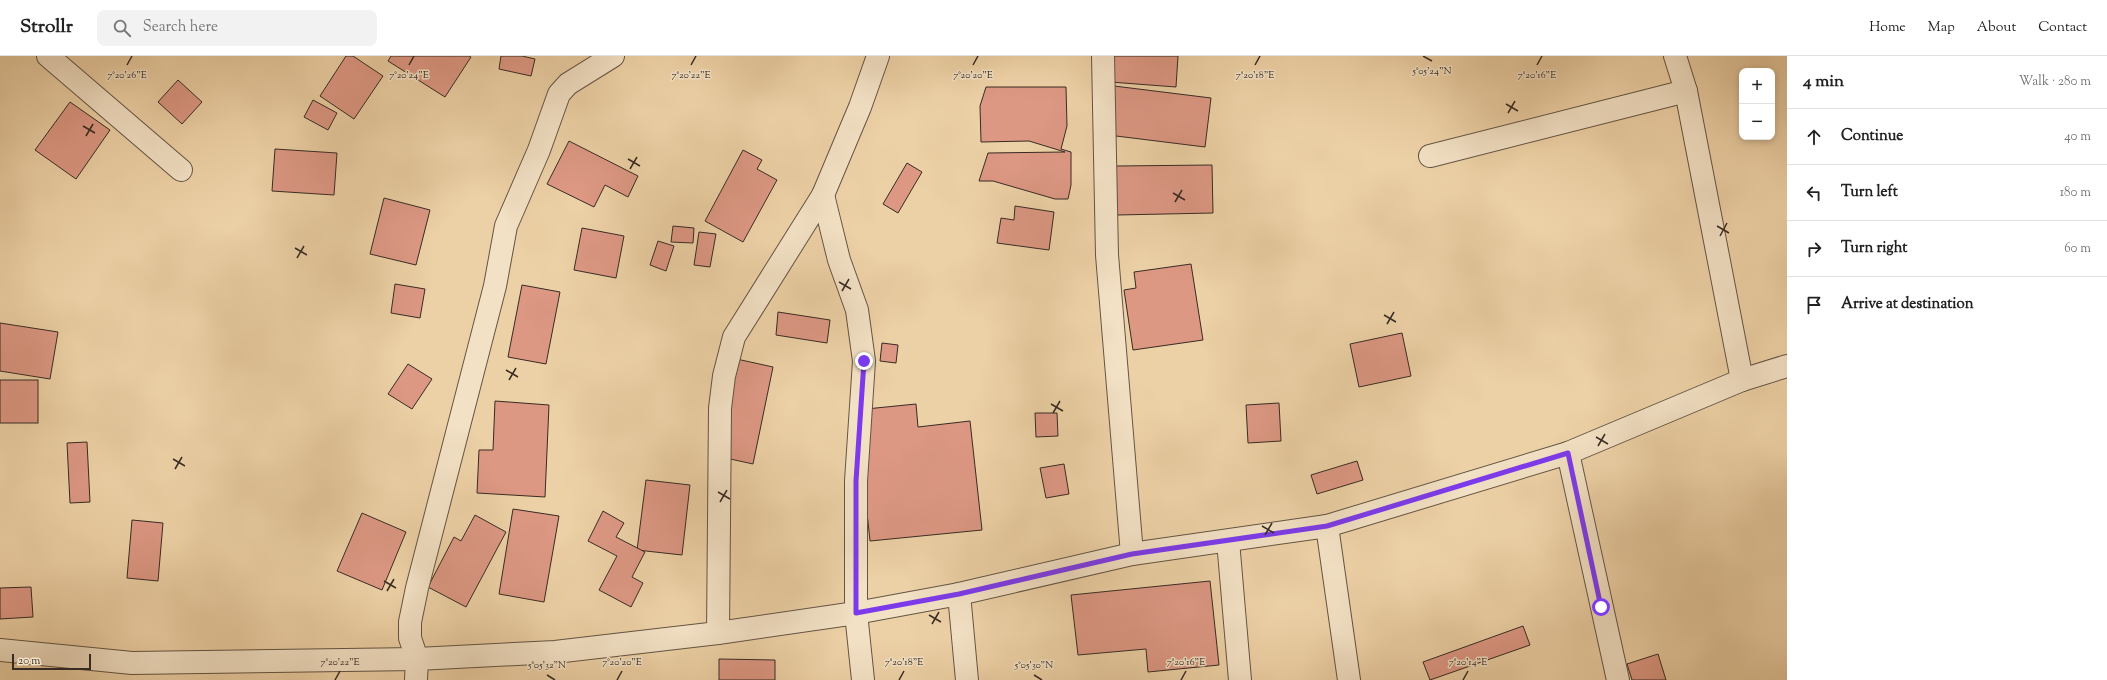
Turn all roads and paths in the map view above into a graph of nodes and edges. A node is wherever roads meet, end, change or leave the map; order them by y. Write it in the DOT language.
graph roads {
  1 [pos="48,56"];
  2 [pos="613,56"];
  3 [pos="878,56"];
  4 [pos="1103,56"];
  5 [pos="1675,56"];
  6 [pos="1686,91"];
  7 [pos="1430,156"];
  8 [pos="181,170"];
  9 [pos="823,195"];
  10 [pos="1787,366"];
  11 [pos="1742,380"];
  12 [pos="1568,453"];
  13 [pos="1327,526"];
  14 [pos="1228,541"];
  15 [pos="1132,554"];
  16 [pos="959,594"];
  17 [pos="856,613"];
  18 [pos="718,633"];
  19 [pos="0,650"];
  20 [pos="417,659"];
  21 [pos="132,671"];
  22 [pos="416,680"];
  23 [pos="863,680"];
  24 [pos="967,680"];
  25 [pos="1240,680"];
  26 [pos="1349,680"];
  27 [pos="1618,680"];
  1 -- 8 [label="street"];
  2 -- 20 [label="street"];
  3 -- 9 [label="street"];
  4 -- 15 [label="street"];
  5 -- 6 [label="street"];
  6 -- 7 [label="street"];
  6 -- 11 [label="street"];
  9 -- 17 [label="street"];
  9 -- 18 [label="street"];
  10 -- 11 [label="street"];
  11 -- 12 [label="street"];
  12 -- 13 [label="street"];
  12 -- 27 [label="street"];
  13 -- 14 [label="street"];
  13 -- 26 [label="street"];
  14 -- 15 [label="street"];
  14 -- 25 [label="street"];
  15 -- 16 [label="street"];
  16 -- 17 [label="street"];
  16 -- 24 [label="street"];
  17 -- 18 [label="street"];
  17 -- 23 [label="street"];
  18 -- 20 [label="street"];
  19 -- 21 [label="street"];
  20 -- 21 [label="street"];
  20 -- 22 [label="street"];
}
